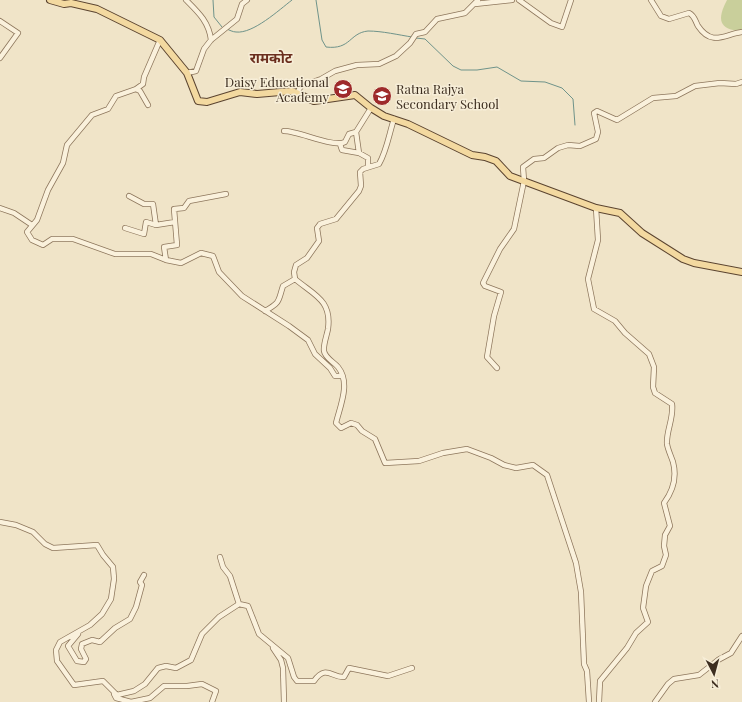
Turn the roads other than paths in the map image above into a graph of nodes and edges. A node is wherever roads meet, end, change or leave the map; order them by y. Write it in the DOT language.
graph roads {
  1 [pos="50,0"];
  2 [pos="186,0"];
  3 [pos="247,0"];
  4 [pos="478,0"];
  5 [pos="512,0"];
  6 [pos="519,0"];
  7 [pos="571,0"];
  8 [pos="651,0"];
  9 [pos="64,2"];
  10 [pos="475,4"];
  11 [pos="0,21"];
  12 [pos="742,32"];
  13 [pos="160,40"];
  14 [pos="211,40"];
  15 [pos="0,58"];
  16 [pos="187,74"];
  17 [pos="742,82"];
  18 [pos="136,89"];
  19 [pos="297,93"];
  20 [pos="148,106"];
  21 [pos="371,108"];
  22 [pos="394,119"];
  23 [pos="284,131"];
  24 [pos="356,132"];
  25 [pos="340,144"];
  26 [pos="359,153"];
  27 [pos="368,167"];
  28 [pos="524,181"];
  29 [pos="226,194"];
  30 [pos="129,196"];
  31 [pos="0,208"];
  32 [pos="596,208"];
  33 [pos="175,222"];
  34 [pos="32,225"];
  35 [pos="156,225"];
  36 [pos="125,228"];
  37 [pos="166,260"];
  38 [pos="742,272"];
  39 [pos="295,279"];
  40 [pos="265,311"];
  41 [pos="497,368"];
  42 [pos="341,376"];
  43 [pos="0,522"];
  44 [pos="220,557"];
  45 [pos="144,575"];
  46 [pos="239,604"];
  47 [pos="80,632"];
  48 [pos="742,636"];
  49 [pos="272,646"];
  50 [pos="412,668"];
  51 [pos="114,694"];
  52 [pos="212,702"];
  53 [pos="284,702"];
  54 [pos="589,702"];
  55 [pos="598,702"];
  56 [pos="655,702"];
  1 -- 9 [label="main road"];
  2 -- 14 [label="street"];
  3 -- 14 [label="street"];
  4 -- 10 [label="street"];
  5 -- 10 [label="street"];
  6 -- 7 [label="street"];
  8 -- 12 [label="street"];
  9 -- 13 [label="main road"];
  10 -- 19 [label="street"];
  11 -- 15 [label="street"];
  13 -- 16 [label="main road"];
  13 -- 18 [label="street"];
  14 -- 16 [label="street"];
  16 -- 19 [label="main road"];
  17 -- 28 [label="street"];
  18 -- 20 [label="street"];
  18 -- 34 [label="street"];
  19 -- 21 [label="main road"];
  21 -- 22 [label="main road"];
  21 -- 24 [label="street"];
  22 -- 27 [label="street"];
  22 -- 28 [label="main road"];
  23 -- 25 [label="street"];
  24 -- 25 [label="street"];
  24 -- 26 [label="street"];
  25 -- 26 [label="street"];
  26 -- 27 [label="street"];
  27 -- 39 [label="street"];
  28 -- 32 [label="main road"];
  28 -- 41 [label="street"];
  29 -- 33 [label="street"];
  30 -- 35 [label="street"];
  31 -- 34 [label="street"];
  32 -- 38 [label="main road"];
  32 -- 55 [label="street"];
  33 -- 35 [label="street"];
  33 -- 37 [label="street"];
  34 -- 37 [label="street"];
  35 -- 36 [label="street"];
  37 -- 40 [label="street"];
  39 -- 40 [label="street"];
  39 -- 42 [label="street"];
  40 -- 42 [label="street"];
  42 -- 54 [label="street"];
  43 -- 47 [label="street"];
  44 -- 46 [label="street"];
  45 -- 47 [label="street"];
  46 -- 49 [label="street"];
  46 -- 51 [label="street"];
  47 -- 51 [label="street"];
  48 -- 56 [label="street"];
  49 -- 50 [label="street"];
  49 -- 53 [label="street"];
  51 -- 52 [label="street"];
}
